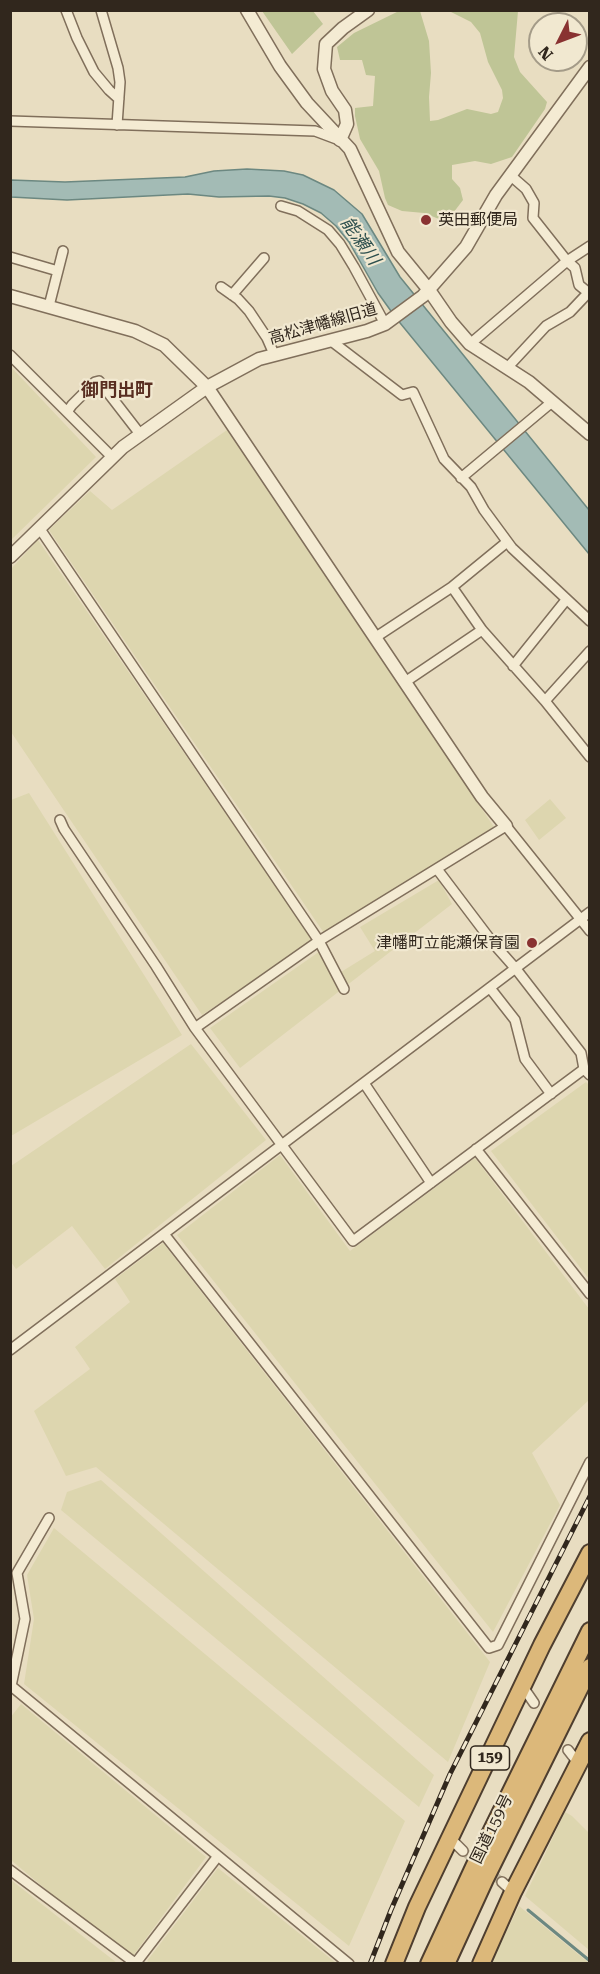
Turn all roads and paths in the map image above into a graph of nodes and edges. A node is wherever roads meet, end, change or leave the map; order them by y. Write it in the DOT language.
graph roads {
  1 [pos="66,10"];
  2 [pos="101,10"];
  3 [pos="247,10"];
  4 [pos="368,10"];
  5 [pos="590,67"];
  6 [pos="119,99"];
  7 [pos="10,122"];
  8 [pos="117,125"];
  9 [pos="340,140"];
  10 [pos="510,175"];
  11 [pos="281,206"];
  12 [pos="590,246"];
  13 [pos="63,251"];
  14 [pos="10,257"];
  15 [pos="264,258"];
  16 [pos="567,261"];
  17 [pos="58,271"];
  18 [pos="220,287"];
  19 [pos="426,293"];
  20 [pos="589,294"];
  21 [pos="232,295"];
  22 [pos="10,296"];
  23 [pos="49,306"];
  24 [pos="388,322"];
  25 [pos="330,340"];
  26 [pos="470,344"];
  27 [pos="274,354"];
  28 [pos="10,355"];
  29 [pos="507,368"];
  30 [pos="207,387"];
  31 [pos="552,402"];
  32 [pos="67,412"];
  33 [pos="140,434"];
  34 [pos="590,434"];
  35 [pos="112,458"];
  36 [pos="460,478"];
  37 [pos="40,529"];
  38 [pos="507,542"];
  39 [pos="10,557"];
  40 [pos="452,587"];
  41 [pos="566,600"];
  42 [pos="590,621"];
  43 [pos="482,630"];
  44 [pos="376,638"];
  45 [pos="590,651"];
  46 [pos="513,666"];
  47 [pos="405,682"];
  48 [pos="544,701"];
  49 [pos="590,758"];
  50 [pos="60,820"];
  51 [pos="506,826"];
  52 [pos="437,869"];
  53 [pos="590,912"];
  54 [pos="581,920"];
  55 [pos="590,931"];
  56 [pos="319,941"];
  57 [pos="516,969"];
  58 [pos="490,988"];
  59 [pos="344,989"];
  60 [pos="195,1028"];
  61 [pos="587,1072"];
  62 [pos="364,1083"];
  63 [pos="551,1094"];
  64 [pos="281,1144"];
  65 [pos="476,1149"];
  66 [pos="431,1183"];
  67 [pos="164,1234"];
  68 [pos="590,1294"];
  69 [pos="10,1350"];
  70 [pos="590,1462"];
  71 [pos="49,1518"];
  72 [pos="590,1554"];
  73 [pos="14,1576"];
  74 [pos="590,1631"];
  75 [pos="590,1667"];
  76 [pos="11,1685"];
  77 [pos="522,1687"];
  78 [pos="534,1703"];
  79 [pos="590,1741"];
  80 [pos="568,1750"];
  81 [pos="579,1764"];
  82 [pos="451,1839"];
  83 [pos="463,1851"];
  84 [pos="218,1856"];
  85 [pos="10,1870"];
  86 [pos="135,1963"];
  87 [pos="349,1964"];
  88 [pos="394,1964"];
  89 [pos="429,1964"];
  90 [pos="446,1964"];
  91 [pos="481,1964"];
  1 -- 6 [label="street"];
  2 -- 6 [label="street"];
  3 -- 9 [label="street"];
  4 -- 9 [label="street"];
  5 -- 10 [label="street, 高松津幡線旧道"];
  6 -- 8 [label="street"];
  7 -- 8 [label="street"];
  8 -- 9 [label="street"];
  9 -- 19 [label="street"];
  10 -- 16 [label="street"];
  10 -- 19 [label="street, 高松津幡線旧道"];
  11 -- 24 [label="street"];
  12 -- 16 [label="street"];
  13 -- 17 [label="street"];
  14 -- 17 [label="street"];
  15 -- 21 [label="street"];
  16 -- 20 [label="street"];
  16 -- 26 [label="street"];
  17 -- 23 [label="street"];
  18 -- 21 [label="street"];
  19 -- 24 [label="street, 高松津幡線旧道"];
  19 -- 26 [label="street"];
  20 -- 29 [label="street"];
  21 -- 27 [label="street"];
  22 -- 23 [label="street"];
  23 -- 30 [label="street"];
  24 -- 25 [label="street, 高松津幡線旧道"];
  25 -- 27 [label="street, 高松津幡線旧道"];
  25 -- 36 [label="street"];
  26 -- 29 [label="street"];
  27 -- 30 [label="street, 高松津幡線旧道"];
  28 -- 32 [label="street"];
  29 -- 31 [label="street"];
  30 -- 33 [label="street, 高松津幡線旧道"];
  30 -- 44 [label="street"];
  31 -- 34 [label="street"];
  31 -- 36 [label="street"];
  32 -- 33 [label="street"];
  32 -- 35 [label="street"];
  33 -- 35 [label="street, 高松津幡線旧道"];
  35 -- 37 [label="street, 高松津幡線旧道"];
  36 -- 38 [label="street"];
  37 -- 39 [label="street, 高松津幡線旧道"];
  37 -- 56 [label="street"];
  38 -- 40 [label="street"];
  38 -- 41 [label="street"];
  40 -- 43 [label="street"];
  40 -- 44 [label="street"];
  41 -- 42 [label="street"];
  41 -- 46 [label="street"];
  43 -- 46 [label="street"];
  43 -- 47 [label="street"];
  44 -- 47 [label="street"];
  45 -- 48 [label="street"];
  46 -- 48 [label="street"];
  47 -- 51 [label="street"];
  48 -- 49 [label="street"];
  50 -- 60 [label="street"];
  51 -- 52 [label="street"];
  51 -- 54 [label="street"];
  52 -- 56 [label="street"];
  52 -- 57 [label="street"];
  53 -- 54 [label="street"];
  54 -- 55 [label="street"];
  54 -- 57 [label="street"];
  56 -- 59 [label="street"];
  56 -- 60 [label="street"];
  57 -- 58 [label="street"];
  57 -- 61 [label="street"];
  58 -- 62 [label="street"];
  58 -- 63 [label="street"];
  60 -- 64 [label="street"];
  61 -- 63 [label="street"];
  62 -- 64 [label="street"];
  62 -- 66 [label="street"];
  63 -- 65 [label="street"];
  64 -- 66 [label="street"];
  64 -- 67 [label="street"];
  65 -- 66 [label="street"];
  65 -- 68 [label="street"];
  67 -- 69 [label="street"];
  67 -- 70 [label="street"];
  71 -- 73 [label="street"];
  72 -- 77 [label="highway, 159"];
  73 -- 76 [label="street"];
  74 -- 89 [label="highway, 国道159号 / 159"];
  75 -- 90 [label="highway, 国道159号"];
  76 -- 84 [label="street"];
  77 -- 78 [label="street"];
  77 -- 82 [label="highway, 159"];
  79 -- 81 [label="highway"];
  80 -- 81 [label="street"];
  81 -- 91 [label="highway"];
  82 -- 83 [label="street"];
  82 -- 88 [label="highway, 159"];
  84 -- 86 [label="street"];
  84 -- 87 [label="street"];
  85 -- 86 [label="street"];
}
